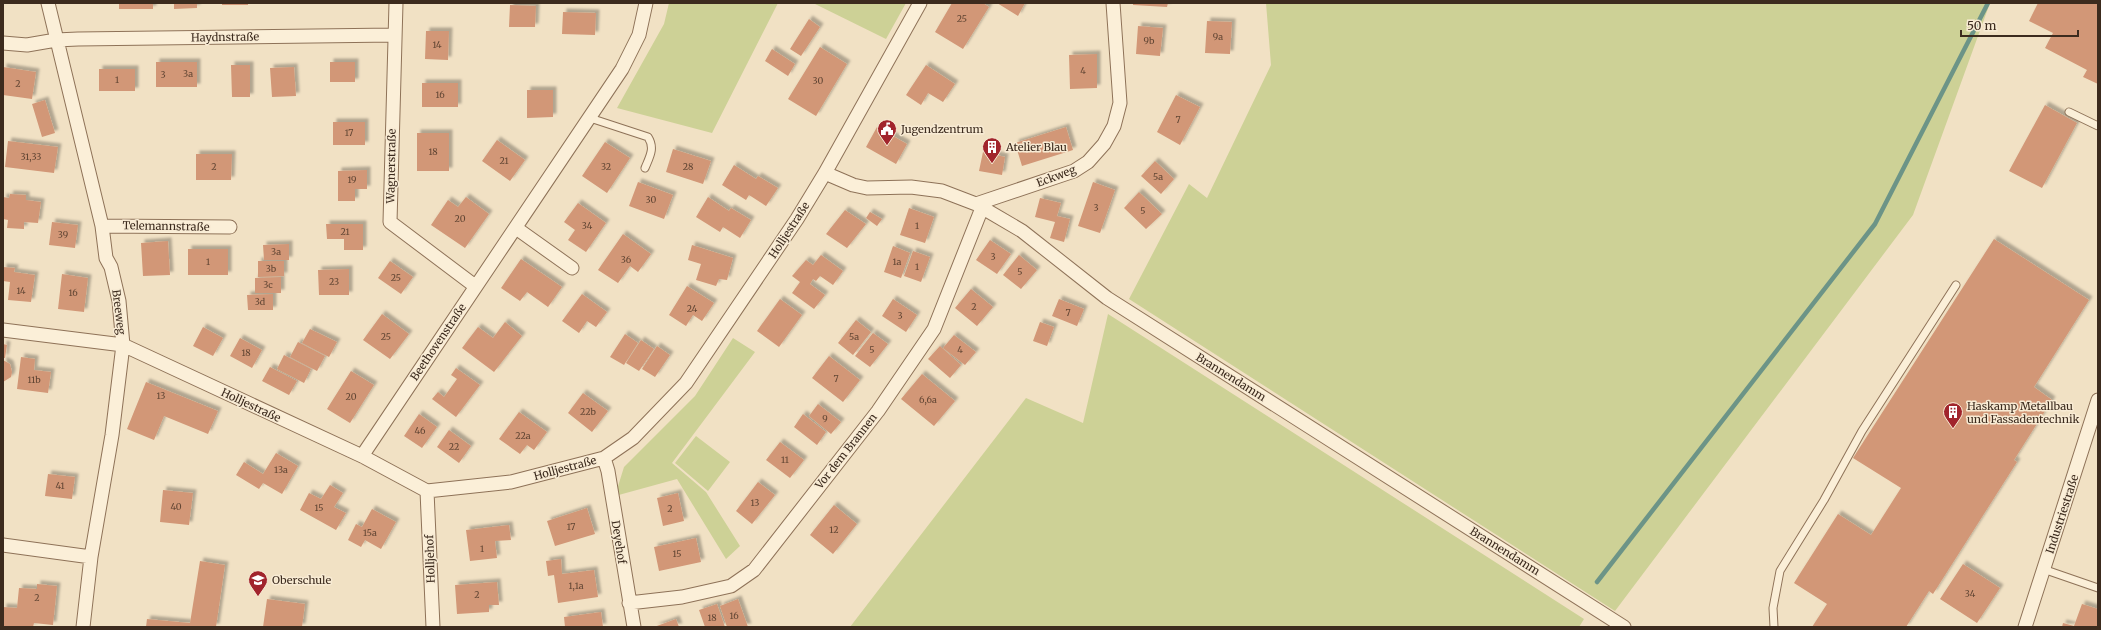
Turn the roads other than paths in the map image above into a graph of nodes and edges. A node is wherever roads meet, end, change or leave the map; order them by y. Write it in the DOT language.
graph roads {
  1 [pos="48,3"];
  2 [pos="396,3"];
  3 [pos="646,3"];
  4 [pos="920,3"];
  5 [pos="1113,3"];
  6 [pos="394,35"];
  7 [pos="56,40"];
  8 [pos="3,43"];
  9 [pos="2069,112"];
  10 [pos="590,118"];
  11 [pos="2098,126"];
  12 [pos="645,168"];
  13 [pos="825,174"];
  14 [pos="979,206"];
  15 [pos="102,226"];
  16 [pos="230,227"];
  17 [pos="516,228"];
  18 [pos="572,268"];
  19 [pos="1956,285"];
  20 [pos="475,286"];
  21 [pos="3,330"];
  22 [pos="123,345"];
  23 [pos="2098,400"];
  24 [pos="362,456"];
  25 [pos="604,458"];
  26 [pos="427,491"];
  27 [pos="3,545"];
  28 [pos="91,556"];
  29 [pos="2043,569"];
  30 [pos="2098,588"];
  31 [pos="629,603"];
  32 [pos="83,627"];
  33 [pos="433,627"];
  34 [pos="634,627"];
  35 [pos="1624,627"];
  36 [pos="1774,627"];
  37 [pos="2025,627"];
  1 -- 7 [label="street, Breeweg"];
  2 -- 6 [label="street, Wagnerstraße"];
  3 -- 10 [label="street, Beethovenstraße"];
  4 -- 13 [label="street, Holljestraße"];
  5 -- 14 [label="street, Eckweg"];
  6 -- 7 [label="street, Haydnstraße"];
  6 -- 20 [label="street, Wagnerstraße"];
  7 -- 8 [label="street, Haydnstraße"];
  7 -- 15 [label="street, Breeweg"];
  9 -- 11 [label="lane"];
  10 -- 12 [label="lane"];
  10 -- 17 [label="street, Beethovenstraße"];
  13 -- 14 [label="street, Brannendamm"];
  13 -- 25 [label="street, Holljestraße"];
  14 -- 31 [label="street, Vor dem Brannen"];
  14 -- 35 [label="street, Brannendamm"];
  15 -- 16 [label="street, Telemannstraße"];
  15 -- 22 [label="street, Breeweg"];
  17 -- 18 [label="street"];
  17 -- 20 [label="street, Beethovenstraße"];
  19 -- 36 [label="lane"];
  20 -- 24 [label="street, Beethovenstraße"];
  21 -- 22 [label="street, Holljestraße"];
  22 -- 24 [label="street, Holljestraße"];
  22 -- 28 [label="street, Breeweg"];
  23 -- 29 [label="street, Industriestraße"];
  24 -- 26 [label="street, Holljestraße"];
  25 -- 26 [label="street, Holljestraße"];
  25 -- 31 [label="street, Deyehof"];
  26 -- 33 [label="street, Holljehof"];
  27 -- 28 [label="street"];
  28 -- 32 [label="street, Breeweg"];
  29 -- 30 [label="lane"];
  29 -- 37 [label="street, Industriestraße"];
  31 -- 34 [label="street, Deyehof"];
}
